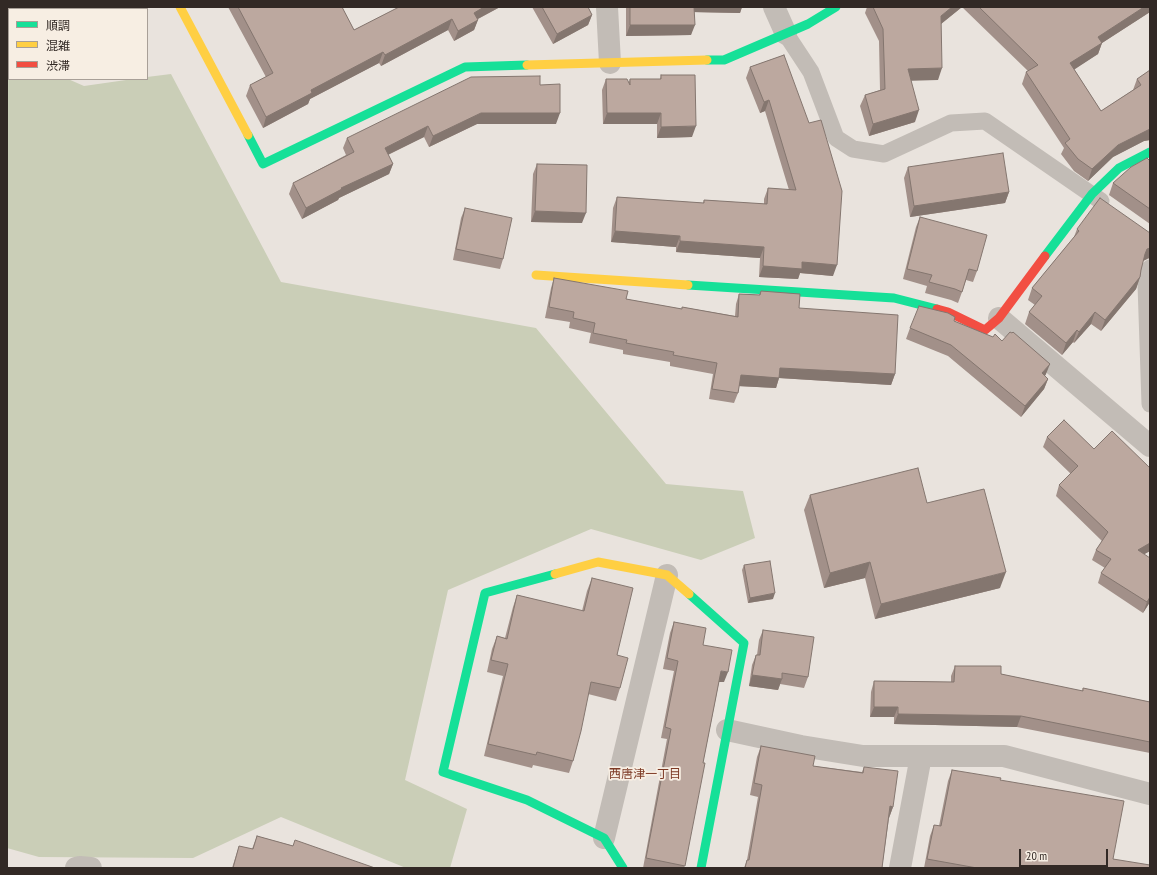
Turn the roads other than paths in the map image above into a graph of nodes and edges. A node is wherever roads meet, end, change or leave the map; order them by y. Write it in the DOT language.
graph roads {
  1 [pos="180,7"];
  2 [pos="607,7"];
  3 [pos="774,7"];
  4 [pos="836,7"];
  5 [pos="786,34"];
  6 [pos="610,63"];
  7 [pos="1150,152"];
  8 [pos="1092,194"];
  9 [pos="1111,208"];
  10 [pos="1150,268"];
  11 [pos="536,275"];
  12 [pos="999,318"];
  13 [pos="1150,404"];
  14 [pos="1150,446"];
  15 [pos="668,575"];
  16 [pos="727,730"];
  17 [pos="921,756"];
  18 [pos="1150,794"];
  19 [pos="604,838"];
  20 [pos="76,868"];
  21 [pos="91,868"];
  22 [pos="623,868"];
  23 [pos="701,868"];
  24 [pos="900,868"];
  1 -- 6 [label="street"];
  2 -- 6 [label="street"];
  3 -- 5 [label="street"];
  4 -- 5 [label="street"];
  5 -- 6 [label="street"];
  5 -- 8 [label="lane"];
  7 -- 8 [label="street"];
  8 -- 9 [label="lane"];
  8 -- 12 [label="street"];
  10 -- 13 [label="lane"];
  11 -- 12 [label="street"];
  12 -- 14 [label="street"];
  15 -- 16 [label="street"];
  15 -- 19 [label="street"];
  15 -- 19 [label="street"];
  16 -- 17 [label="street"];
  16 -- 23 [label="street"];
  17 -- 18 [label="street"];
  17 -- 24 [label="street"];
  19 -- 22 [label="street"];
  20 -- 21 [label="street"];
}
